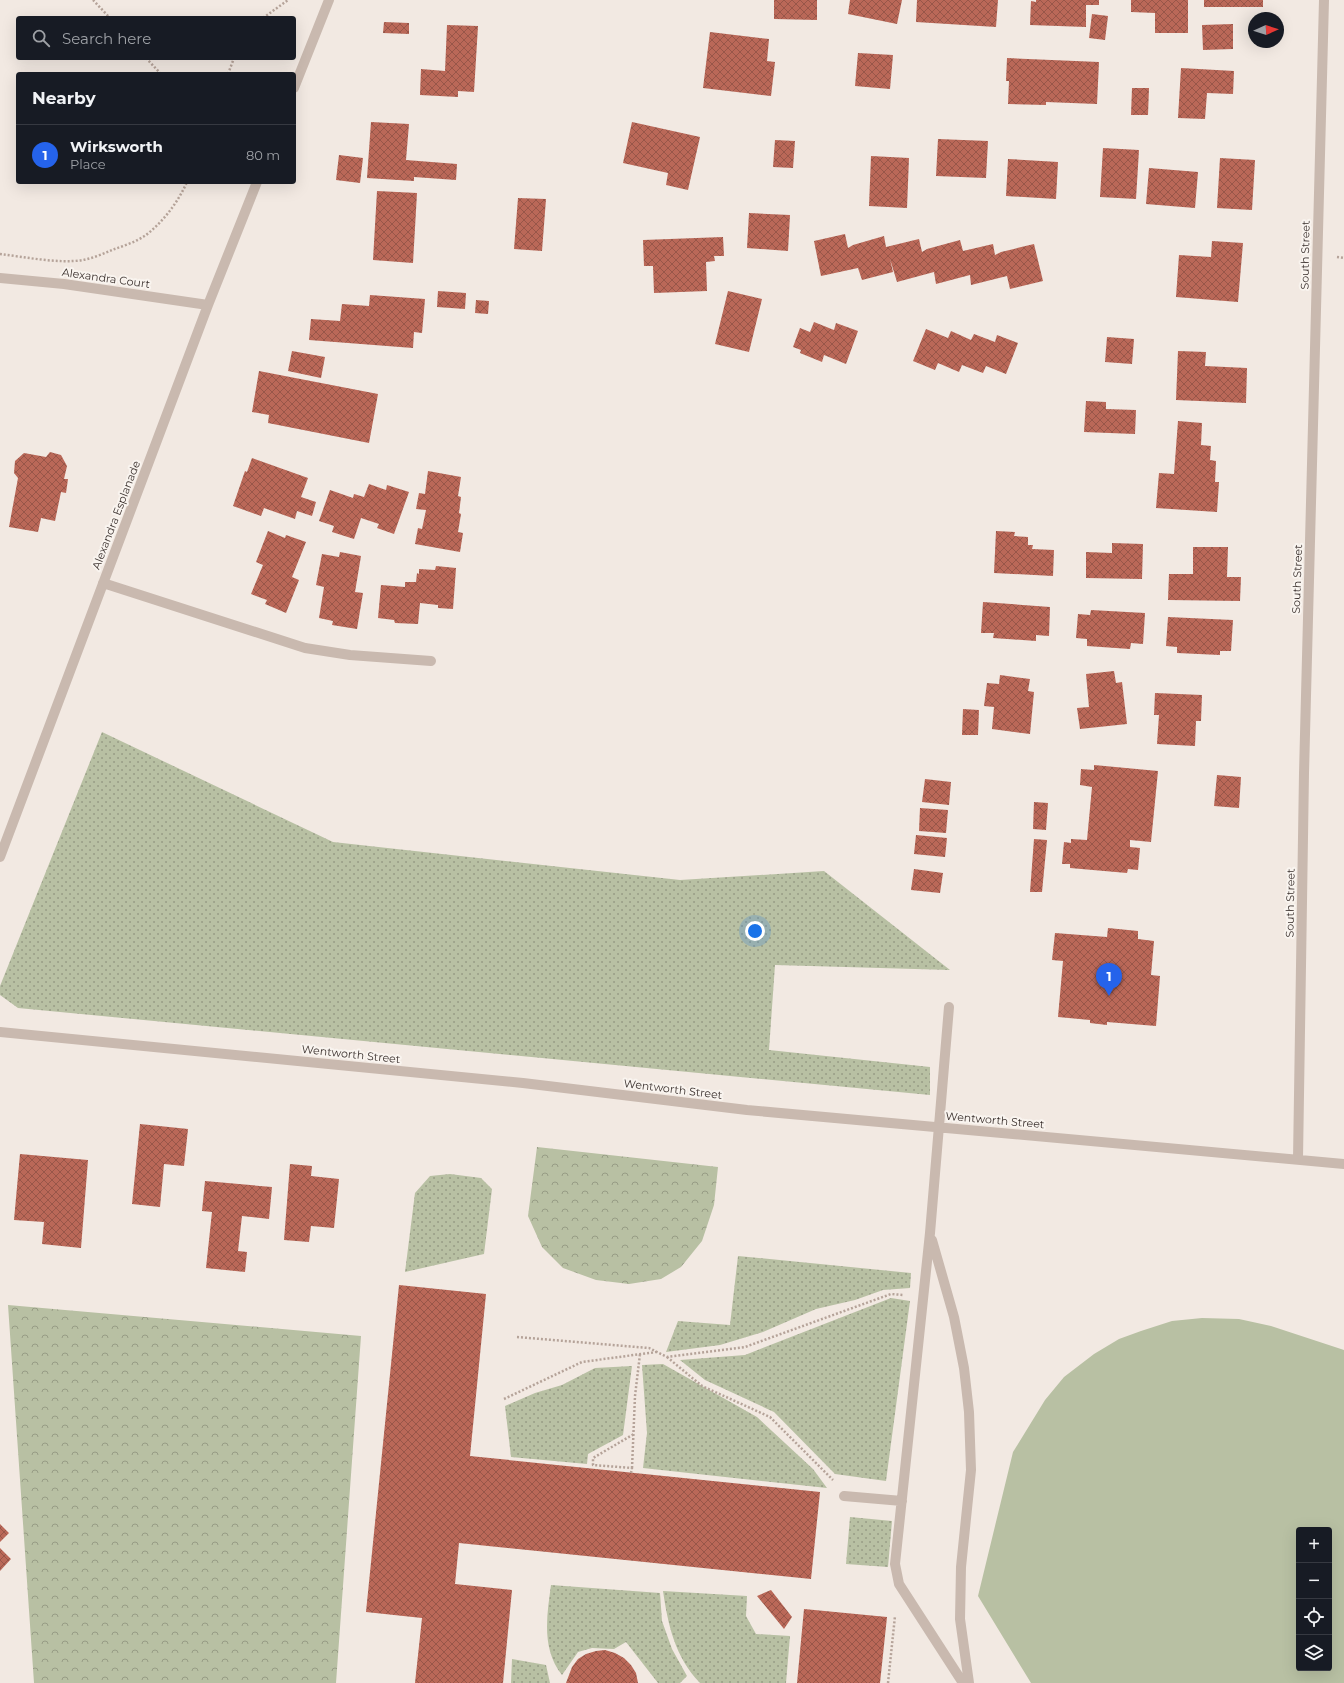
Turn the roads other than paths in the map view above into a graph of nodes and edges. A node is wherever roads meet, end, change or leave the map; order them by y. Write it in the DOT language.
graph roads {
  1 [pos="329,0"];
  2 [pos="1324,0"];
  3 [pos="296,83"];
  4 [pos="255,184"];
  5 [pos="0,278"];
  6 [pos="208,305"];
  7 [pos="103,583"];
  8 [pos="431,661"];
  9 [pos="0,857"];
  10 [pos="949,1007"];
  11 [pos="0,1032"];
  12 [pos="939,1127"];
  13 [pos="1298,1159"];
  14 [pos="1344,1164"];
  15 [pos="930,1233"];
  16 [pos="844,1496"];
  17 [pos="902,1501"];
  18 [pos="963,1683"];
  19 [pos="968,1683"];
  1 -- 3 [label="street"];
  2 -- 13 [label="street, South Street"];
  4 -- 6 [label="street, Alexandra Esplanade"];
  5 -- 6 [label="street, Alexandra Court"];
  6 -- 7 [label="street, Alexandra Esplanade"];
  7 -- 8 [label="street"];
  7 -- 9 [label="street, Alexandra Esplanade"];
  10 -- 12 [label="street"];
  11 -- 12 [label="street, Wentworth Street"];
  12 -- 13 [label="street, Wentworth Street"];
  12 -- 15 [label="street"];
  13 -- 14 [label="street, Wentworth Street"];
  15 -- 17 [label="street"];
  15 -- 19 [label="street"];
  16 -- 17 [label="street"];
  17 -- 18 [label="street"];
}
